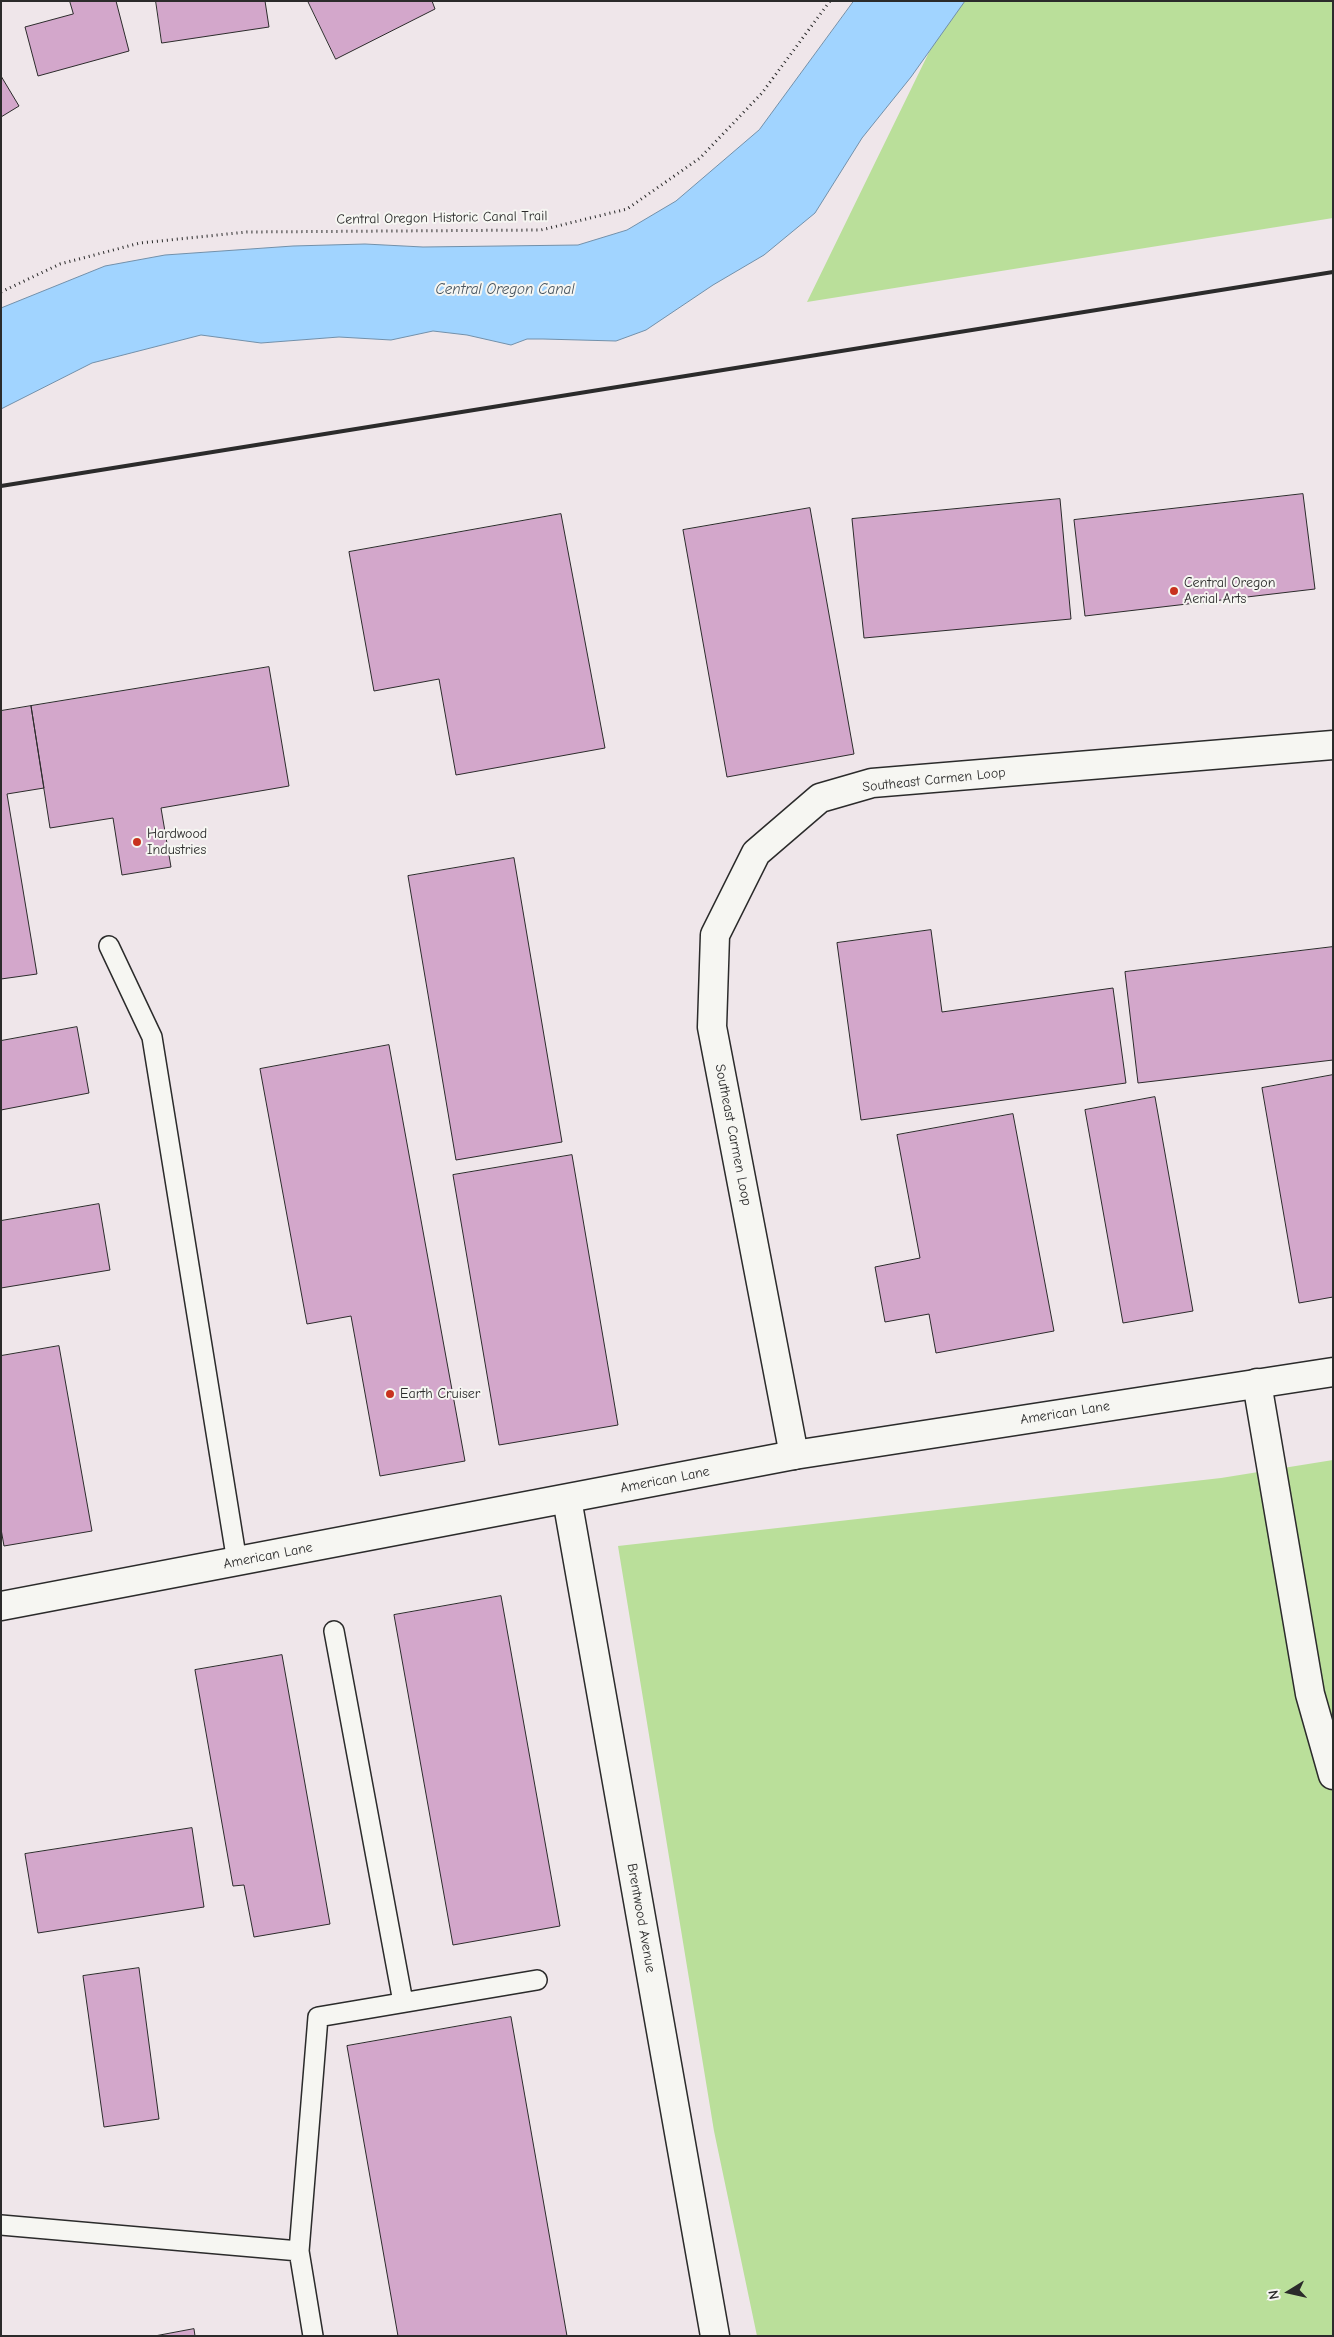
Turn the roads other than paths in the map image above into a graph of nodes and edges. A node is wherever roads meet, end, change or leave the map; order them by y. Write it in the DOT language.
graph roads {
  1 [pos="1333,745"];
  2 [pos="109,946"];
  3 [pos="1333,1372"];
  4 [pos="1257,1383"];
  5 [pos="794,1455"];
  6 [pos="567,1500"];
  7 [pos="237,1562"];
  8 [pos="1,1606"];
  9 [pos="334,1632"];
  10 [pos="1333,1776"];
  11 [pos="537,1980"];
  12 [pos="403,2002"];
  13 [pos="1,2225"];
  14 [pos="299,2251"];
  15 [pos="313,2336"];
  16 [pos="715,2336"];
  1 -- 5 [label="street, Southeast Carmen Loop"];
  2 -- 7 [label="lane"];
  3 -- 4 [label="street, American Lane"];
  4 -- 5 [label="street, American Lane"];
  4 -- 10 [label="street"];
  5 -- 6 [label="street, American Lane"];
  6 -- 7 [label="street, American Lane"];
  6 -- 16 [label="street, Brentwood Avenue"];
  7 -- 8 [label="street, American Lane"];
  9 -- 12 [label="lane"];
  11 -- 12 [label="lane"];
  12 -- 14 [label="lane"];
  13 -- 14 [label="lane"];
  14 -- 15 [label="lane"];
}
